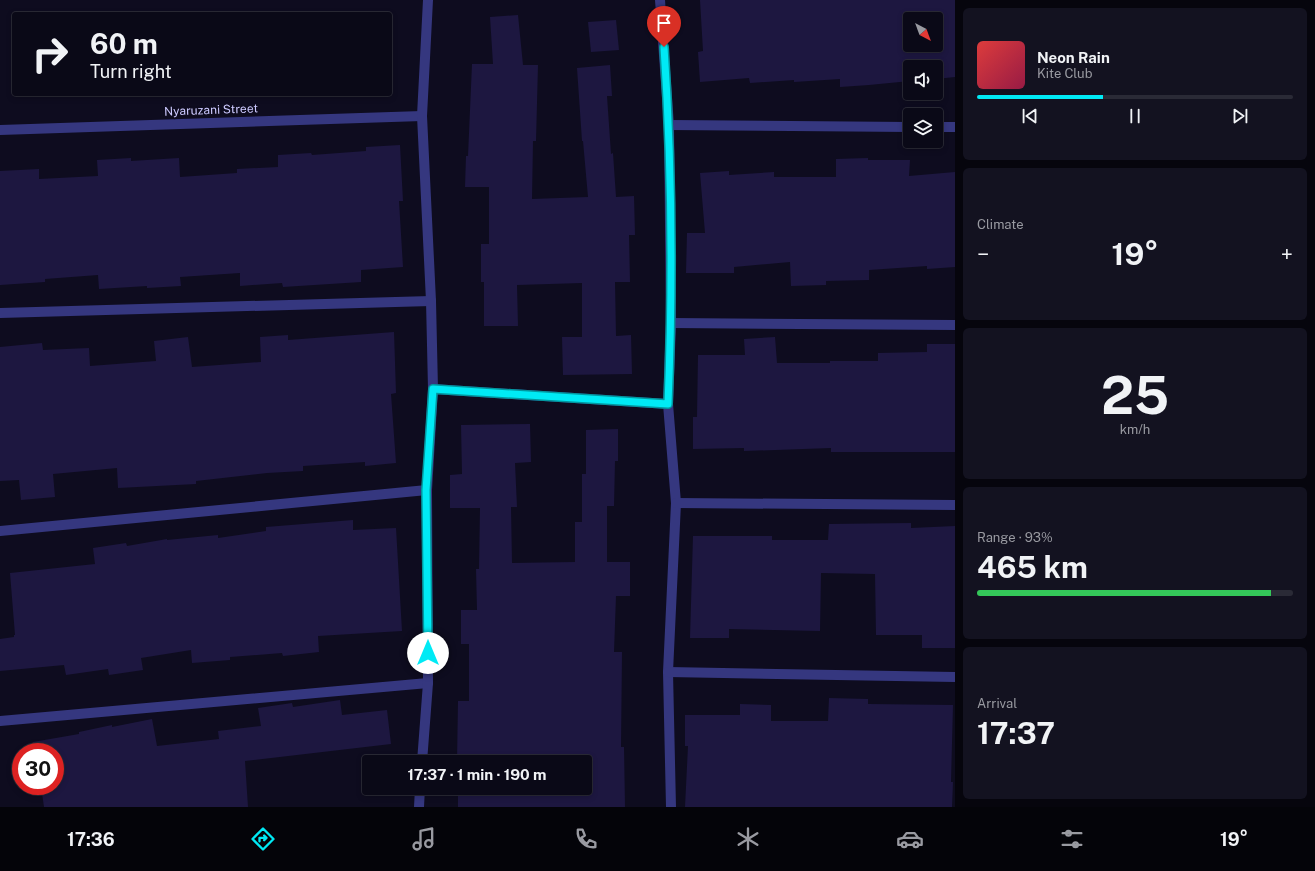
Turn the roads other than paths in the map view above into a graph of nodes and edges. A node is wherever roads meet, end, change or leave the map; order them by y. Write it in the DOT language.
graph roads {
  1 [pos="428,0"];
  2 [pos="660,0"];
  3 [pos="422,116"];
  4 [pos="669,126"];
  5 [pos="903,127"];
  6 [pos="943,127"];
  7 [pos="955,127"];
  8 [pos="0,130"];
  9 [pos="431,301"];
  10 [pos="0,313"];
  11 [pos="672,323"];
  12 [pos="955,325"];
  13 [pos="433,389"];
  14 [pos="668,404"];
  15 [pos="426,490"];
  16 [pos="676,503"];
  17 [pos="955,505"];
  18 [pos="0,531"];
  19 [pos="668,672"];
  20 [pos="955,677"];
  21 [pos="428,683"];
  22 [pos="0,721"];
  23 [pos="423,755"];
  24 [pos="420,795"];
  25 [pos="419,807"];
  26 [pos="671,807"];
  1 -- 3 [label="street"];
  2 -- 4 [label="street"];
  3 -- 8 [label="street, Nyaruzani Street"];
  3 -- 9 [label="street"];
  4 -- 5 [label="street"];
  4 -- 11 [label="street"];
  6 -- 7 [label="street"];
  9 -- 10 [label="street"];
  9 -- 13 [label="street"];
  11 -- 12 [label="street"];
  11 -- 14 [label="street"];
  13 -- 14 [label="street"];
  13 -- 15 [label="street"];
  14 -- 16 [label="street"];
  15 -- 18 [label="street"];
  15 -- 21 [label="street"];
  16 -- 17 [label="street"];
  16 -- 19 [label="street"];
  19 -- 20 [label="street"];
  19 -- 26 [label="street"];
  21 -- 22 [label="street"];
  21 -- 23 [label="street"];
  24 -- 25 [label="street"];
}
